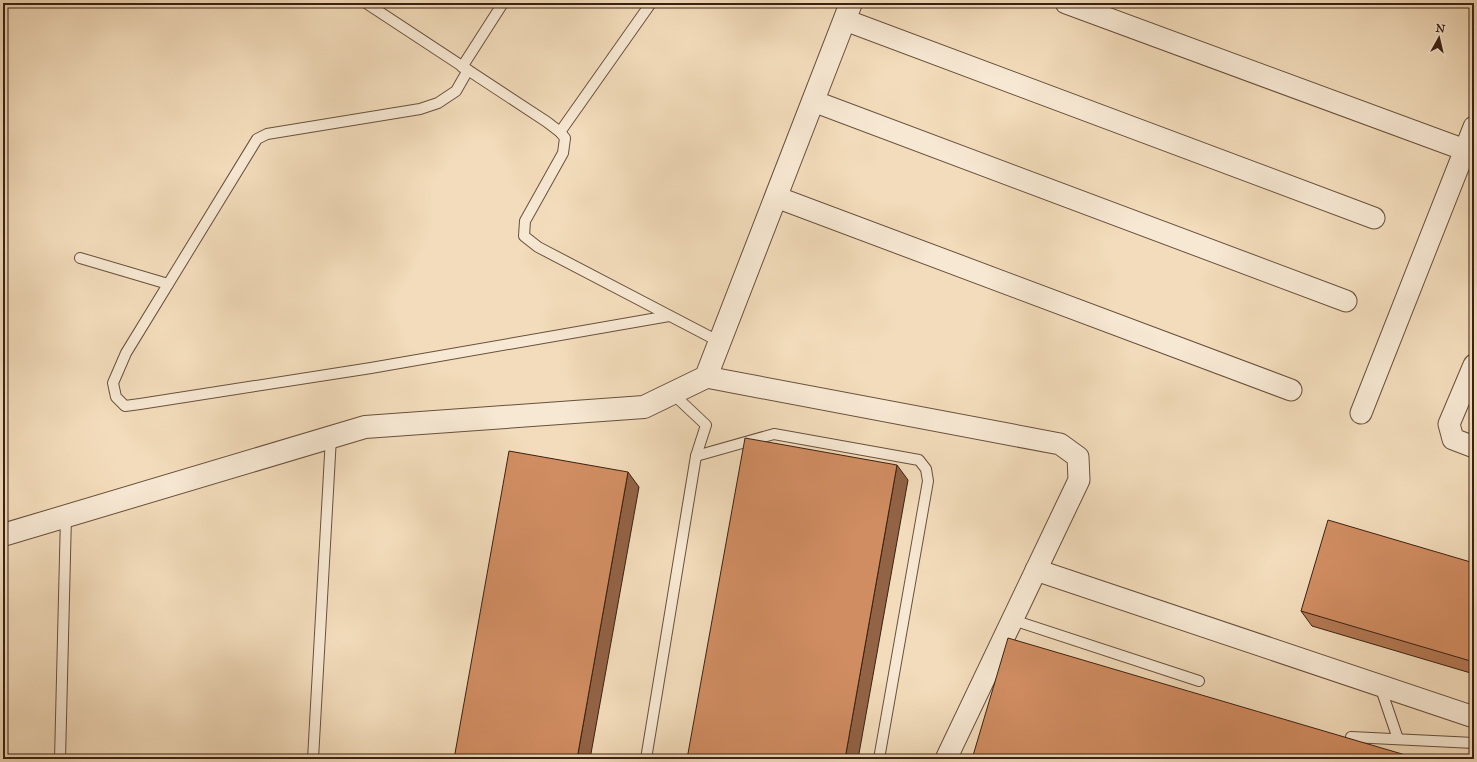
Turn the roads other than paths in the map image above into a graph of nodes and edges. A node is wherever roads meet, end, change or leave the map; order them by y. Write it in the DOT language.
graph roads {
  1 [pos="366,3"];
  2 [pos="503,3"];
  3 [pos="651,3"];
  4 [pos="1066,3"];
  5 [pos="848,12"];
  6 [pos="465,68"];
  7 [pos="813,101"];
  8 [pos="1474,127"];
  9 [pos="560,132"];
  10 [pos="1465,150"];
  11 [pos="776,197"];
  12 [pos="1374,218"];
  13 [pos="80,258"];
  14 [pos="168,284"];
  15 [pos="1346,301"];
  16 [pos="669,316"];
  17 [pos="720,342"];
  18 [pos="1474,365"];
  19 [pos="706,377"];
  20 [pos="1292,390"];
  21 [pos="672,393"];
  22 [pos="1361,413"];
  23 [pos="331,437"];
  24 [pos="1474,447"];
  25 [pos="696,456"];
  26 [pos="66,516"];
  27 [pos="3,535"];
  28 [pos="1036,570"];
  29 [pos="1013,620"];
  30 [pos="1199,680"];
  31 [pos="1380,686"];
  32 [pos="1474,717"];
  33 [pos="1351,737"];
  34 [pos="1398,739"];
  35 [pos="1474,743"];
  36 [pos="60,759"];
  37 [pos="313,759"];
  38 [pos="646,759"];
  39 [pos="879,759"];
  40 [pos="946,759"];
  1 -- 6 [label="lane"];
  2 -- 6 [label="lane"];
  3 -- 9 [label="lane"];
  4 -- 10 [label="street"];
  5 -- 7 [label="street"];
  5 -- 12 [label="street"];
  6 -- 9 [label="lane"];
  6 -- 14 [label="lane"];
  7 -- 11 [label="street"];
  7 -- 15 [label="street"];
  8 -- 10 [label="street"];
  9 -- 16 [label="lane"];
  10 -- 22 [label="street"];
  11 -- 17 [label="street"];
  11 -- 20 [label="street"];
  13 -- 14 [label="lane"];
  14 -- 16 [label="lane"];
  16 -- 17 [label="lane"];
  17 -- 19 [label="street"];
  18 -- 24 [label="street"];
  19 -- 21 [label="street"];
  19 -- 28 [label="street"];
  21 -- 23 [label="street"];
  21 -- 25 [label="lane"];
  23 -- 26 [label="street"];
  23 -- 37 [label="lane"];
  25 -- 38 [label="lane"];
  25 -- 39 [label="lane"];
  26 -- 27 [label="street"];
  26 -- 36 [label="lane"];
  28 -- 29 [label="street"];
  28 -- 31 [label="street"];
  29 -- 30 [label="lane"];
  29 -- 40 [label="street"];
  31 -- 32 [label="street"];
  31 -- 34 [label="lane"];
  33 -- 34 [label="lane"];
  34 -- 35 [label="lane"];
}
